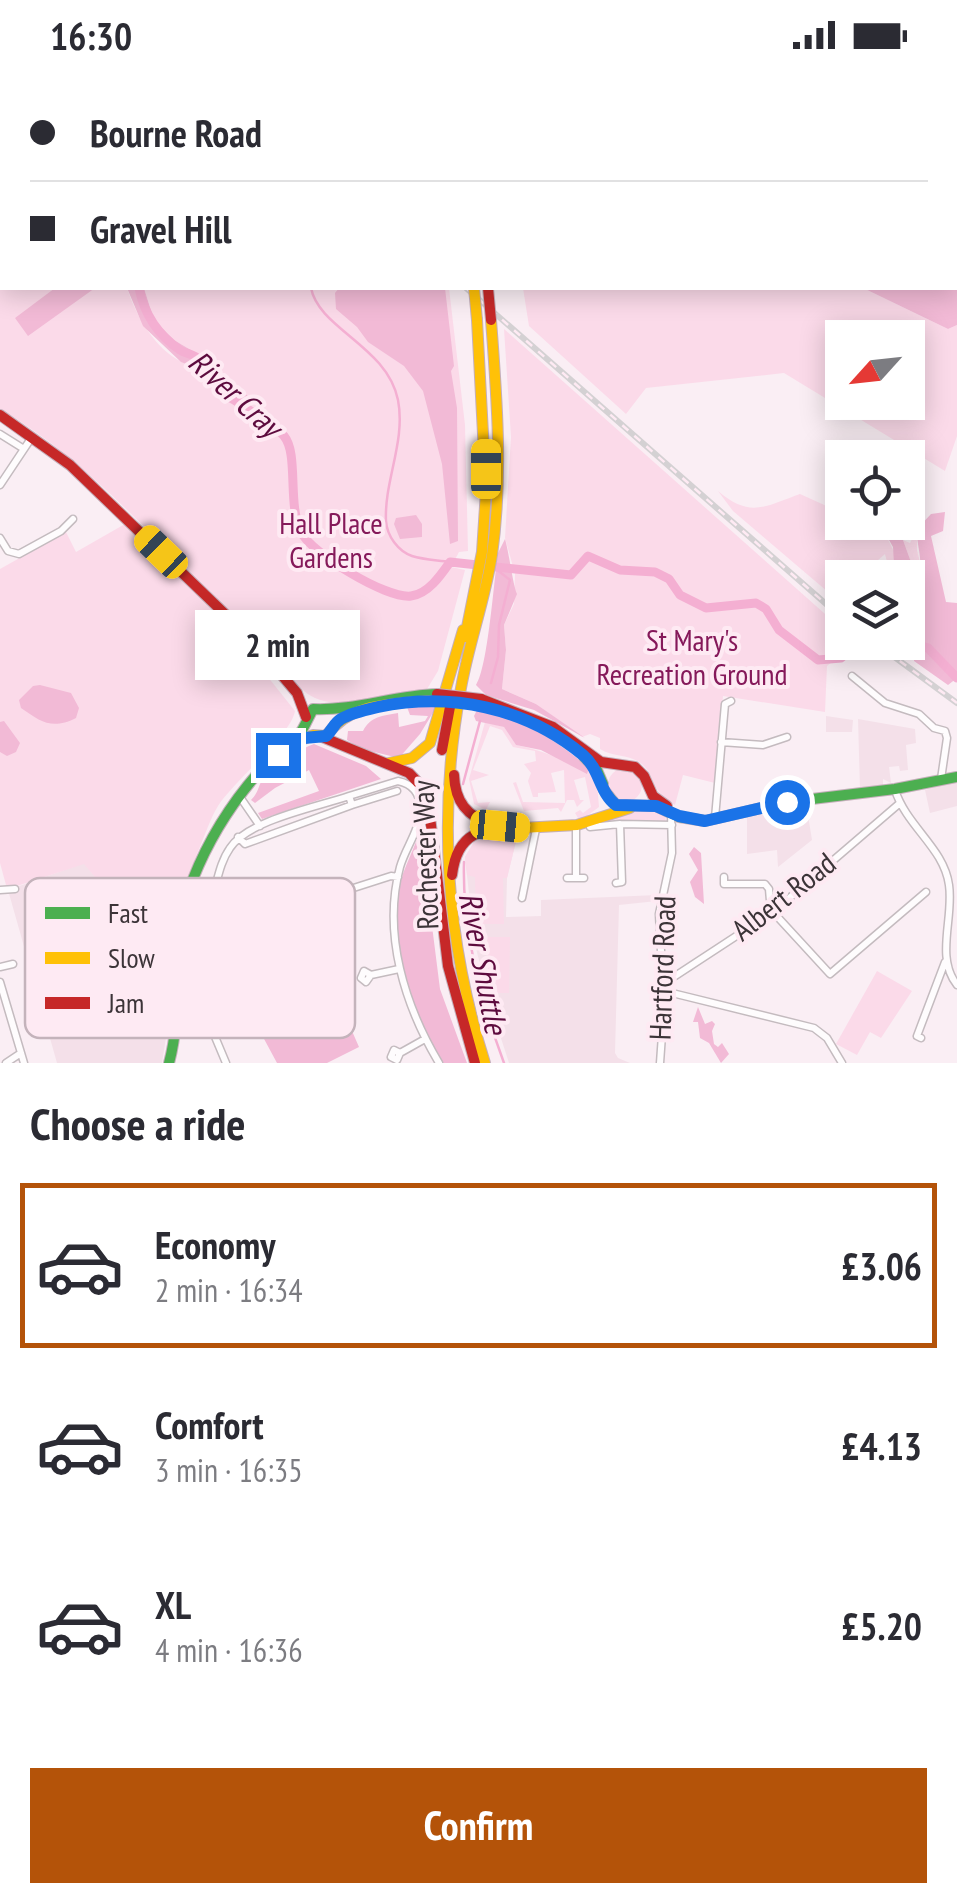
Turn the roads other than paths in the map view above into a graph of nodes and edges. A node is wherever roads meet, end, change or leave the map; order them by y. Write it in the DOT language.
graph roads {
  1 [pos="474,290"];
  2 [pos="488,290"];
  3 [pos="0,415"];
  4 [pos="0,434"];
  5 [pos="33,436"];
  6 [pos="24,449"];
  7 [pos="0,486"];
  8 [pos="74,519"];
  9 [pos="0,538"];
  10 [pos="487,553"];
  11 [pos="482,576"];
  12 [pos="482,607"];
  13 [pos="469,613"];
  14 [pos="852,676"];
  15 [pos="297,694"];
  16 [pos="437,697"];
  17 [pos="731,701"];
  18 [pos="481,702"];
  19 [pos="321,707"];
  20 [pos="306,720"];
  21 [pos="334,725"];
  22 [pos="317,736"];
  23 [pos="787,737"];
  24 [pos="721,742"];
  25 [pos="289,746"];
  26 [pos="345,748"];
  27 [pos="386,764"];
  28 [pos="617,765"];
  29 [pos="957,777"];
  30 [pos="941,779"];
  31 [pos="646,782"];
  32 [pos="603,787"];
  33 [pos="895,789"];
  34 [pos="397,791"];
  35 [pos="239,796"];
  36 [pos="350,800"];
  37 [pos="900,803"];
  38 [pos="636,804"];
  39 [pos="672,819"];
  40 [pos="713,819"];
  41 [pos="590,824"];
  42 [pos="620,824"];
  43 [pos="260,826"];
  44 [pos="500,826"];
  45 [pos="576,826"];
  46 [pos="536,830"];
  47 [pos="238,837"];
  48 [pos="437,862"];
  49 [pos="724,877"];
  50 [pos="194,878"];
  51 [pos="218,878"];
  52 [pos="398,878"];
  53 [pos="575,878"];
  54 [pos="616,883"];
  55 [pos="355,888"];
  56 [pos="15,889"];
  57 [pos="0,890"];
  58 [pos="926,892"];
  59 [pos="522,898"];
  60 [pos="772,913"];
  61 [pos="946,959"];
  62 [pos="13,964"];
  63 [pos="0,968"];
  64 [pos="399,969"];
  65 [pos="371,975"];
  66 [pos="939,980"];
  67 [pos="0,982"];
  68 [pos="954,982"];
  69 [pos="664,987"];
  70 [pos="917,1036"];
  71 [pos="176,1038"];
  72 [pos="216,1038"];
  73 [pos="425,1039"];
  74 [pos="21,1053"];
  75 [pos="400,1053"];
  76 [pos="6,1063"];
  77 [pos="24,1063"];
  78 [pos="169,1063"];
  79 [pos="226,1063"];
  80 [pos="439,1063"];
  81 [pos="475,1063"];
  82 [pos="487,1063"];
  83 [pos="660,1063"];
  84 [pos="842,1063"];
  1 -- 10 [label="main road, Rochester Way, bridge"];
  2 -- 10 [label="main road, Rochester Way, bridge"];
  3 -- 5 [label="main road"];
  4 -- 6 [label="street"];
  5 -- 6 [label="street"];
  5 -- 15 [label="main road"];
  6 -- 7 [label="street"];
  8 -- 9 [label="street"];
  10 -- 11 [label="main road, Rochester Way"];
  11 -- 12 [label="main road, Rochester Way"];
  11 -- 13 [label="main road, Rochester Way"];
  12 -- 44 [label="main road"];
  12 -- 82 [label="main road, Rochester Way"];
  13 -- 27 [label="main road"];
  13 -- 48 [label="main road, Rochester Way"];
  14 -- 30 [label="street"];
  15 -- 19 [label="main road"];
  15 -- 20 [label="main road"];
  16 -- 18 [label="main road, bridge"];
  16 -- 19 [label="main road"];
  16 -- 21 [label="main road"];
  17 -- 24 [label="street"];
  18 -- 28 [label="main road"];
  18 -- 32 [label="main road"];
  19 -- 20 [label="main road"];
  19 -- 21 [label="main road"];
  20 -- 22 [label="main road"];
  20 -- 25 [label="main road"];
  21 -- 22 [label="main road"];
  21 -- 26 [label="main road"];
  22 -- 25 [label="main road"];
  22 -- 26 [label="main road"];
  23 -- 24 [label="street"];
  24 -- 40 [label="street"];
  25 -- 35 [label="main road"];
  26 -- 27 [label="main road"];
  27 -- 48 [label="main road"];
  28 -- 31 [label="main road"];
  28 -- 32 [label="main road"];
  29 -- 30 [label="main road"];
  30 -- 33 [label="main road"];
  31 -- 38 [label="main road"];
  31 -- 40 [label="main road"];
  32 -- 38 [label="main road"];
  32 -- 41 [label="main road"];
  33 -- 37 [label="street"];
  33 -- 40 [label="main road"];
  34 -- 36 [label="street"];
  35 -- 43 [label="street"];
  35 -- 50 [label="main road"];
  36 -- 43 [label="street"];
  36 -- 47 [label="street"];
  36 -- 52 [label="street"];
  37 -- 60 [label="street, Albert Road"];
  37 -- 61 [label="street"];
  38 -- 39 [label="main road"];
  38 -- 41 [label="main road"];
  39 -- 40 [label="main road"];
  39 -- 42 [label="street"];
  39 -- 69 [label="street, Hartford Road"];
  41 -- 42 [label="street"];
  41 -- 45 [label="main road"];
  42 -- 54 [label="street"];
  43 -- 47 [label="street"];
  44 -- 46 [label="main road"];
  44 -- 82 [label="main road"];
  45 -- 46 [label="main road"];
  45 -- 53 [label="street"];
  46 -- 59 [label="street"];
  47 -- 51 [label="street"];
  48 -- 81 [label="main road"];
  49 -- 60 [label="street"];
  52 -- 55 [label="street"];
  52 -- 64 [label="street"];
  56 -- 57 [label="street"];
  58 -- 60 [label="street"];
  60 -- 69 [label="street, Albert Road"];
  61 -- 66 [label="street"];
  61 -- 68 [label="street"];
  62 -- 63 [label="street"];
  64 -- 65 [label="street"];
  64 -- 73 [label="street"];
  66 -- 68 [label="street"];
  66 -- 70 [label="street"];
  67 -- 74 [label="street"];
  69 -- 83 [label="street, Hartford Road"];
  69 -- 84 [label="street"];
  71 -- 78 [label="main road"];
  72 -- 79 [label="street"];
  73 -- 75 [label="street"];
  73 -- 80 [label="street"];
  74 -- 76 [label="street"];
  74 -- 77 [label="street"];
}
